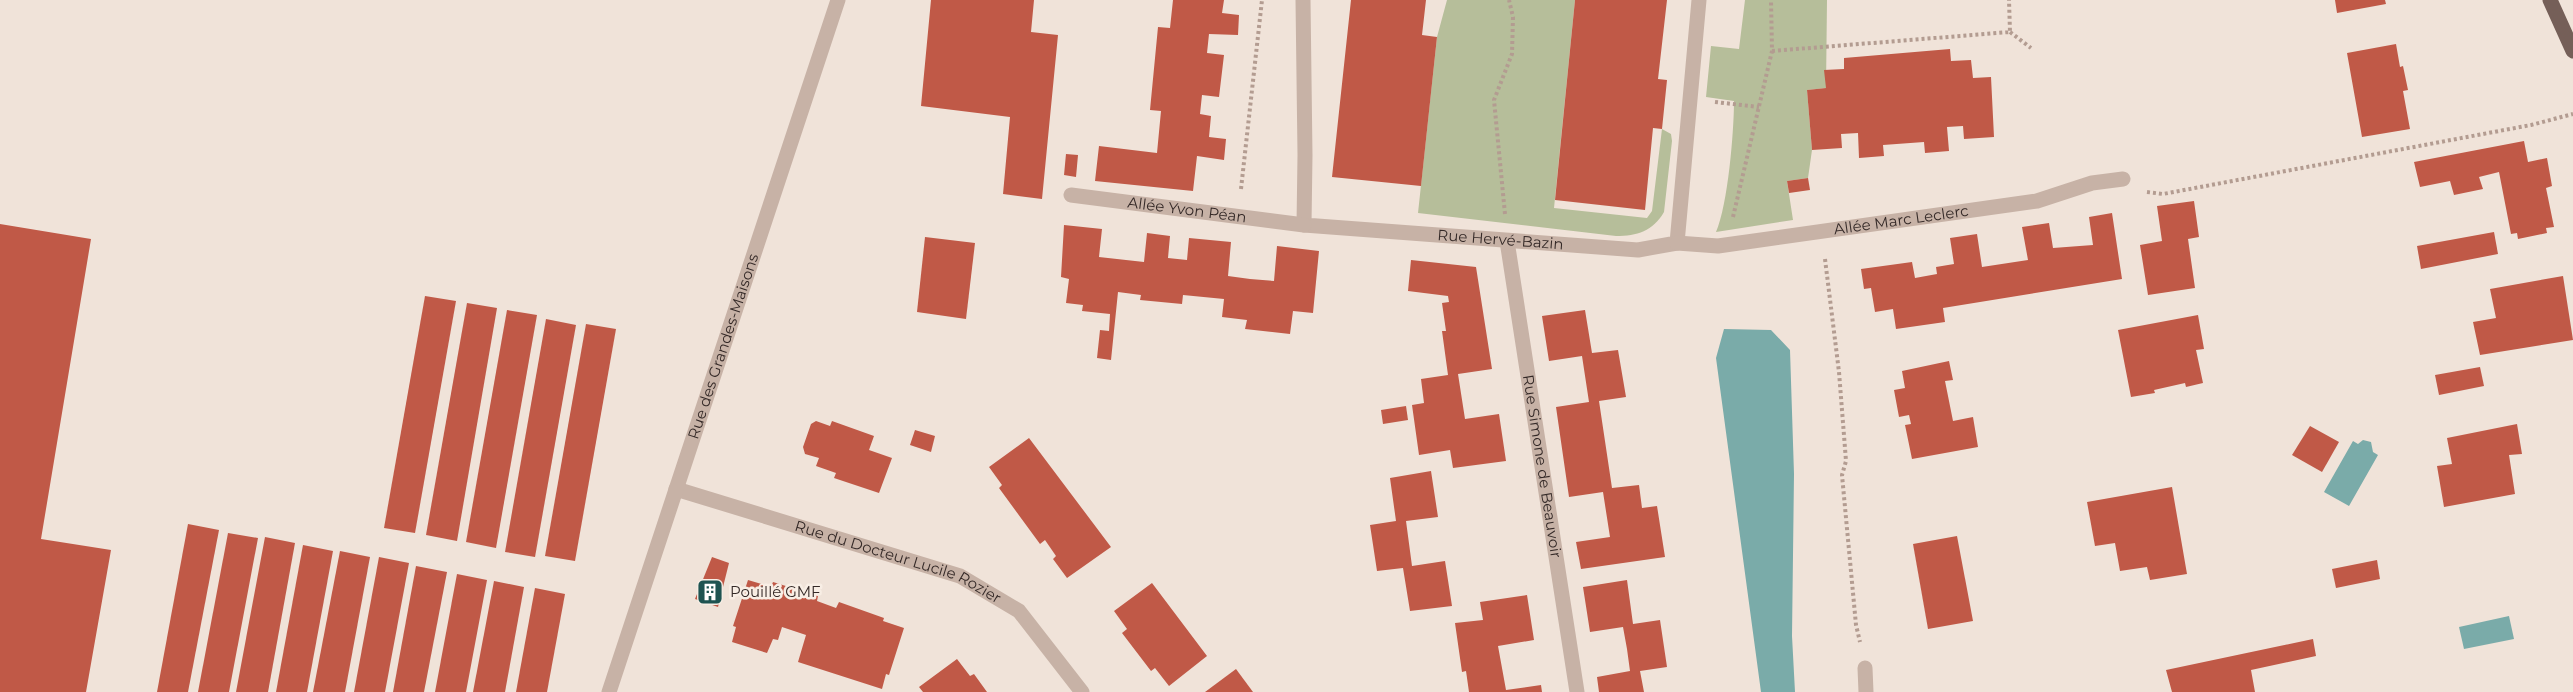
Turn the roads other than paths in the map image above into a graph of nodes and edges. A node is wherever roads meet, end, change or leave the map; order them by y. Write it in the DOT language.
graph roads {
  1 [pos="838,0"];
  2 [pos="1303,0"];
  3 [pos="1699,0"];
  4 [pos="2550,0"];
  5 [pos="2573,51"];
  6 [pos="2123,179"];
  7 [pos="1071,195"];
  8 [pos="1304,225"];
  9 [pos="1507,241"];
  10 [pos="1677,243"];
  11 [pos="676,489"];
  12 [pos="1866,668"];
  13 [pos="609,692"];
  14 [pos="1082,692"];
  15 [pos="1577,692"];
  16 [pos="1866,692"];
  1 -- 11 [label="street, Rue des Grandes-Maisons"];
  2 -- 8 [label="street"];
  3 -- 10 [label="street"];
  4 -- 5 [label="main road"];
  6 -- 10 [label="street, Allée Marc Leclerc"];
  7 -- 8 [label="street, Allée Yvon Péan"];
  8 -- 9 [label="street, Rue Hervé-Bazin"];
  9 -- 10 [label="street, Rue Hervé-Bazin"];
  9 -- 15 [label="street, Rue Simone de Beauvoir"];
  11 -- 13 [label="street, Rue des Grandes-Maisons"];
  11 -- 14 [label="street, Rue du Docteur Lucile Rozier"];
  12 -- 16 [label="street"];
}
